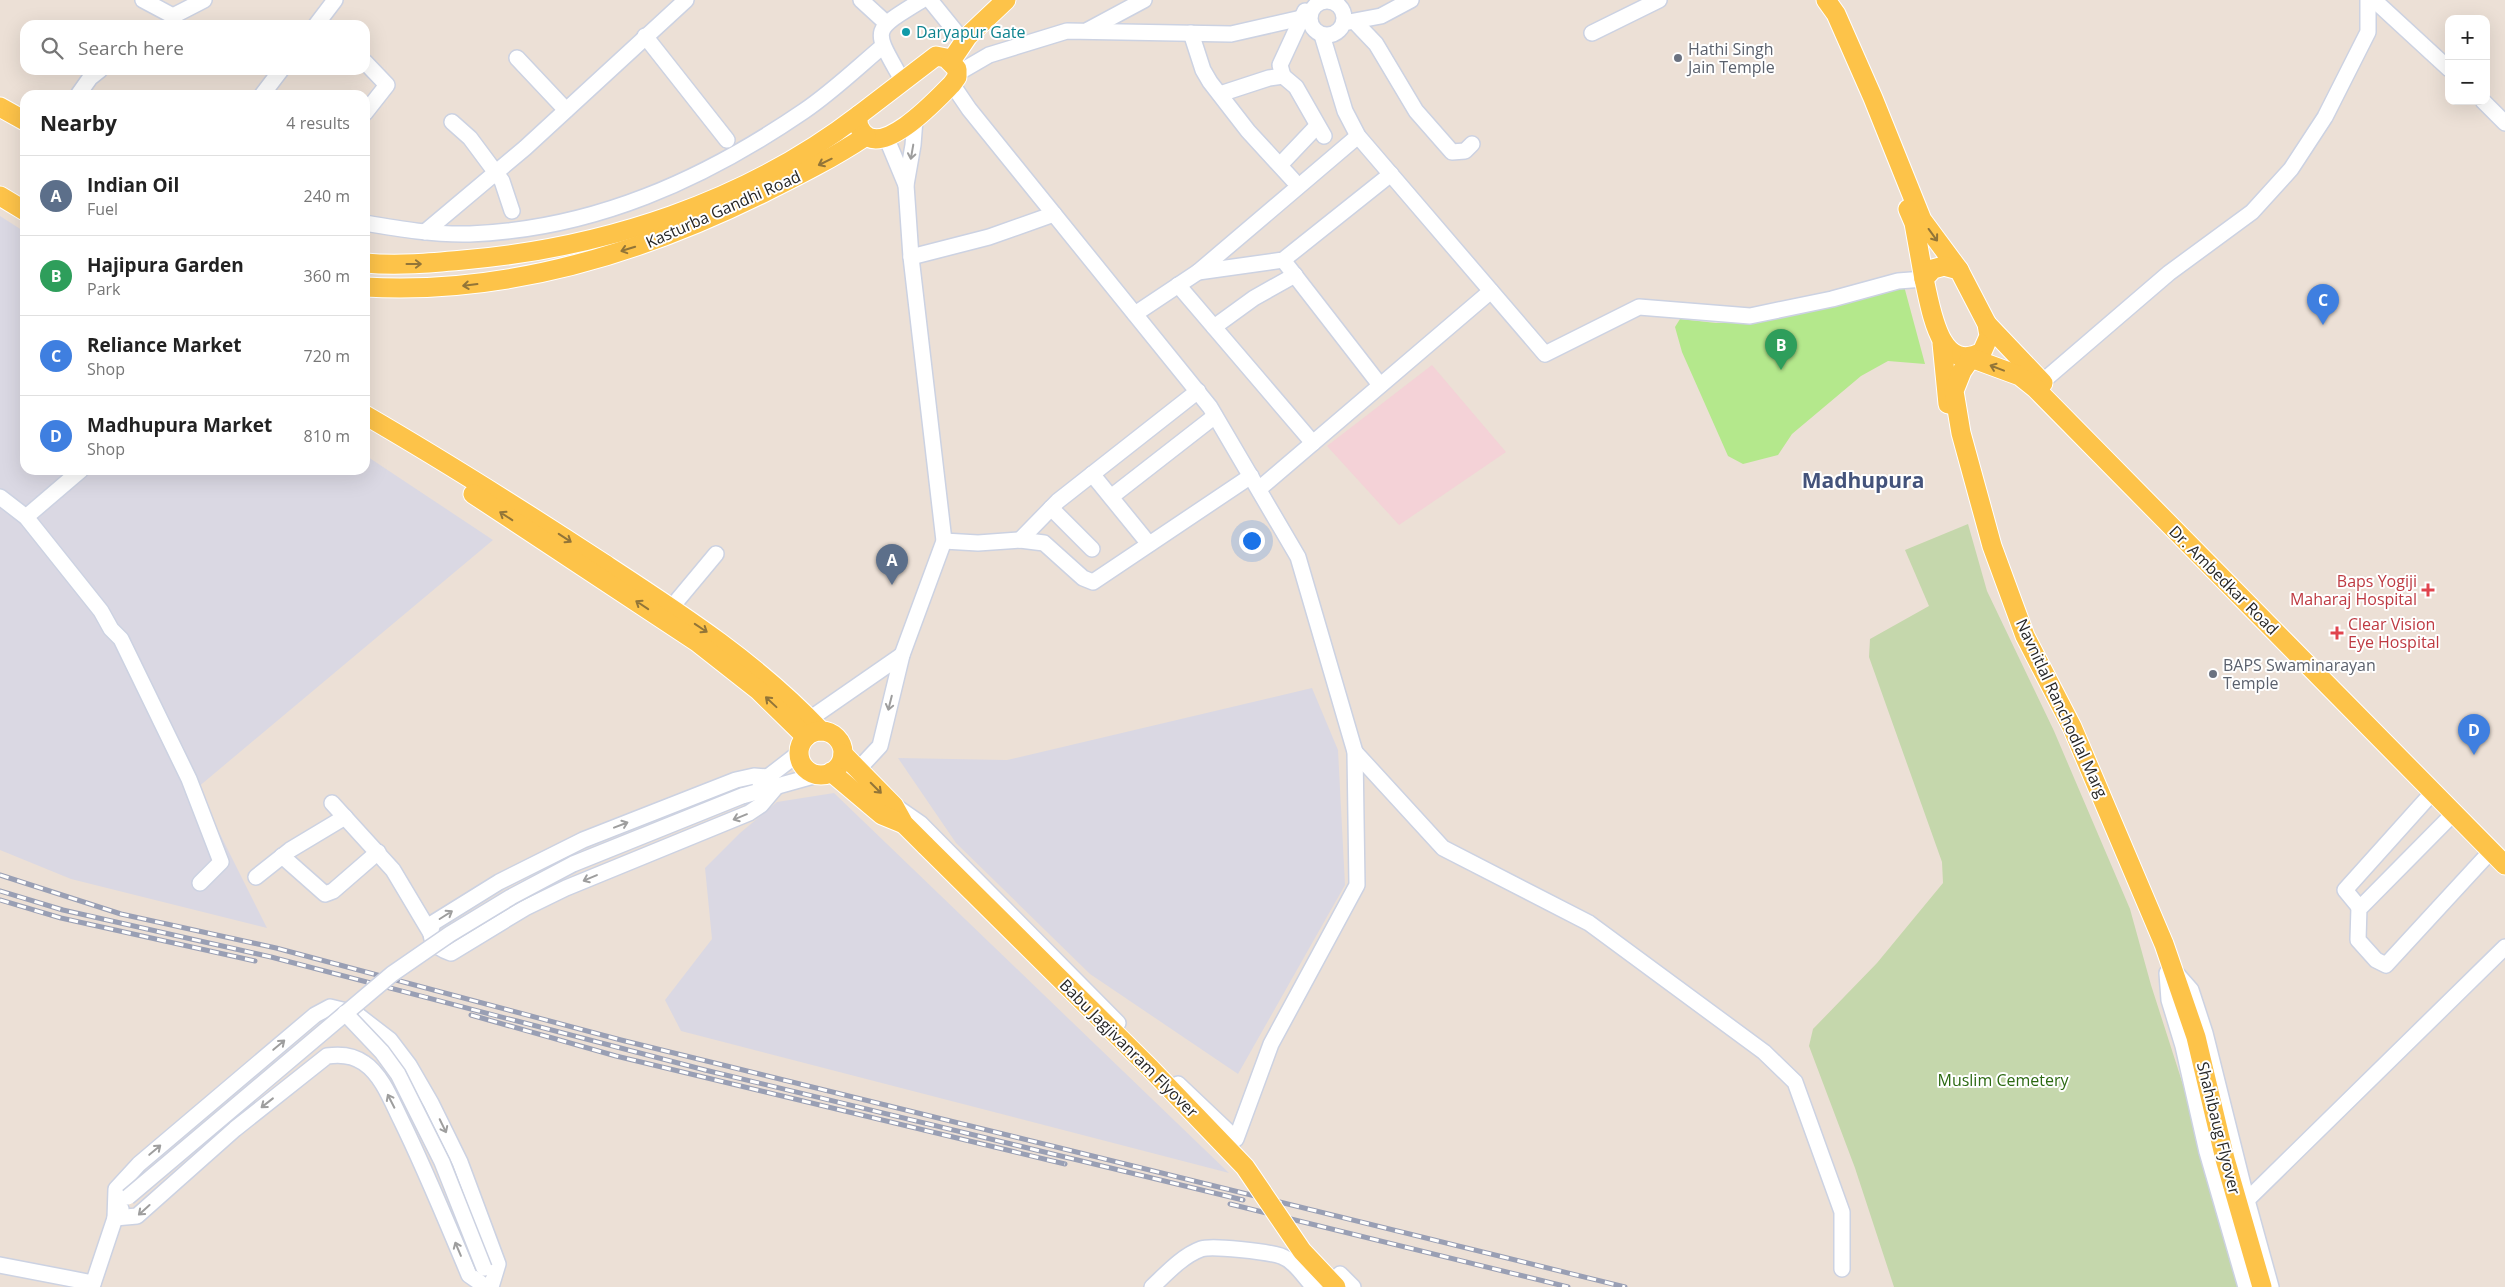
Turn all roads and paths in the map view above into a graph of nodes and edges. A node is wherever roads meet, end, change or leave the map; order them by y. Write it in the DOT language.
graph roads {
  1 [pos="143,0"];
  2 [pos="204,0"];
  3 [pos="335,0"];
  4 [pos="686,0"];
  5 [pos="860,0"];
  6 [pos="922,0"];
  7 [pos="930,0"];
  8 [pos="991,0"];
  9 [pos="1006,0"];
  10 [pos="1144,0"];
  11 [pos="1308,0"];
  12 [pos="1329,0"];
  13 [pos="1411,0"];
  14 [pos="1659,0"];
  15 [pos="1815,0"];
  16 [pos="1826,0"];
  17 [pos="2368,0"];
  18 [pos="2374,0"];
  19 [pos="1307,17"];
  20 [pos="172,20"];
  21 [pos="174,20"];
  22 [pos="324,20"];
  23 [pos="886,22"];
  24 [pos="1350,22"];
  25 [pos="1086,31"];
  26 [pos="1592,33"];
  27 [pos="1191,34"];
  28 [pos="1322,35"];
  29 [pos="645,36"];
  30 [pos="960,38"];
  31 [pos="883,46"];
  32 [pos="517,58"];
  33 [pos="2445,65"];
  34 [pos="370,67"];
  35 [pos="949,68"];
  36 [pos="94,75"];
  37 [pos="278,75"];
  38 [pos="1282,76"];
  39 [pos="902,80"];
  40 [pos="82,90"];
  41 [pos="266,90"];
  42 [pos="1220,94"];
  43 [pos="2486,105"];
  44 [pos="0,107"];
  45 [pos="370,107"];
  46 [pos="566,110"];
  47 [pos="859,114"];
  48 [pos="20,119"];
  49 [pos="915,119"];
  50 [pos="452,122"];
  51 [pos="2505,123"];
  52 [pos="866,136"];
  53 [pos="1358,136"];
  54 [pos="886,137"];
  55 [pos="727,140"];
  56 [pos="1472,144"];
  57 [pos="1280,165"];
  58 [pos="496,173"];
  59 [pos="1391,174"];
  60 [pos="1293,180"];
  61 [pos="906,185"];
  62 [pos="0,196"];
  63 [pos="20,208"];
  64 [pos="512,211"];
  65 [pos="1054,214"];
  66 [pos="370,224"];
  67 [pos="425,232"];
  68 [pos="910,257"];
  69 [pos="1283,260"];
  70 [pos="370,263"];
  71 [pos="1959,270"];
  72 [pos="1198,272"];
  73 [pos="1295,275"];
  74 [pos="1924,279"];
  75 [pos="1178,285"];
  76 [pos="370,287"];
  77 [pos="1491,291"];
  78 [pos="1135,314"];
  79 [pos="1987,324"];
  80 [pos="1214,327"];
  81 [pos="1942,343"];
  82 [pos="1971,358"];
  83 [pos="2038,384"];
  84 [pos="1380,386"];
  85 [pos="1198,391"];
  86 [pos="1216,416"];
  87 [pos="370,418"];
  88 [pos="370,432"];
  89 [pos="1313,443"];
  90 [pos="1092,474"];
  91 [pos="76,475"];
  92 [pos="1250,476"];
  93 [pos="1258,490"];
  94 [pos="0,497"];
  95 [pos="1111,497"];
  96 [pos="1051,508"];
  97 [pos="26,518"];
  98 [pos="1020,540"];
  99 [pos="944,541"];
  100 [pos="1149,544"];
  101 [pos="1092,549"];
  102 [pos="716,554"];
  103 [pos="671,608"];
  104 [pos="902,655"];
  105 [pos="807,733"];
  106 [pos="1355,752"];
  107 [pos="843,754"];
  108 [pos="858,770"];
  109 [pos="831,777"];
  110 [pos="772,782"];
  111 [pos="2433,792"];
  112 [pos="332,804"];
  113 [pos="894,806"];
  114 [pos="2454,813"];
  115 [pos="345,817"];
  116 [pos="904,824"];
  117 [pos="2498,851"];
  118 [pos="378,852"];
  119 [pos="282,856"];
  120 [pos="2505,865"];
  121 [pos="256,877"];
  122 [pos="200,883"];
  123 [pos="2358,907"];
  124 [pos="430,932"];
  125 [pos="2505,947"];
  126 [pos="2170,971"];
  127 [pos="2183,1008"];
  128 [pos="345,1013"];
  129 [pos="390,1040"];
  130 [pos="364,1062"];
  131 [pos="2247,1200"];
  132 [pos="116,1218"];
  133 [pos="0,1265"];
  134 [pos="1842,1269"];
  135 [pos="1338,1281"];
  136 [pos="92,1285"];
  137 [pos="488,1287"];
  138 [pos="1152,1287"];
  139 [pos="1314,1287"];
  140 [pos="1353,1287"];
  141 [pos="2246,1287"];
  142 [pos="2254,1287"];
  143 [pos="2262,1287"];
  144 [pos="2271,1287"];
  1 -- 20 [label="street"];
  2 -- 21 [label="street"];
  3 -- 22 [label="street"];
  4 -- 29 [label="street"];
  5 -- 23 [label="street"];
  6 -- 23 [label="street"];
  7 -- 30 [label="street"];
  8 -- 30 [label="main road"];
  9 -- 30 [label="main road"];
  10 -- 25 [label="street"];
  11 -- 19 [label="street"];
  12 -- 19 [label="street"];
  12 -- 24 [label="street"];
  13 -- 24 [label="street"];
  14 -- 26 [label="street"];
  15 -- 74 [label="main road"];
  16 -- 71 [label="main road, Dr. Ambedkar Road, one-way"];
  17 -- 83 [label="street"];
  18 -- 33 [label="street"];
  19 -- 27 [label="street"];
  19 -- 28 [label="street"];
  19 -- 38 [label="street"];
  23 -- 31 [label="street"];
  24 -- 28 [label="street"];
  24 -- 56 [label="street"];
  25 -- 27 [label="street"];
  25 -- 35 [label="street"];
  27 -- 42 [label="street"];
  28 -- 53 [label="street"];
  29 -- 46 [label="street"];
  29 -- 55 [label="street"];
  30 -- 35 [label="main road"];
  31 -- 39 [label="street"];
  31 -- 67 [label="street"];
  32 -- 46 [label="street"];
  34 -- 45 [label="street"];
  35 -- 39 [label="main road, Kasturba Gandhi Road"];
  35 -- 49 [label="main road"];
  35 -- 65 [label="street"];
  36 -- 40 [label="street"];
  37 -- 41 [label="street"];
  38 -- 42 [label="street"];
  38 -- 57 [label="street"];
  39 -- 47 [label="main road, Kasturba Gandhi Road"];
  42 -- 57 [label="street"];
  43 -- 51 [label="street"];
  44 -- 48 [label="main road"];
  46 -- 58 [label="street"];
  47 -- 52 [label="main road"];
  70 -- 47 [label="main road, Kasturba Gandhi Road, one-way"];
  49 -- 54 [label="main road"];
  49 -- 61 [label="street, one-way"];
  50 -- 58 [label="street"];
  52 -- 54 [label="main road"];
  52 -- 76 [label="main road, Kasturba Gandhi Road, one-way"];
  53 -- 59 [label="street"];
  53 -- 72 [label="street"];
  54 -- 61 [label="street"];
  57 -- 60 [label="street"];
  58 -- 64 [label="street"];
  58 -- 67 [label="street"];
  59 -- 69 [label="street"];
  59 -- 77 [label="street"];
  61 -- 68 [label="street"];
  62 -- 63 [label="main road"];
  65 -- 68 [label="street"];
  65 -- 78 [label="street"];
  66 -- 67 [label="street"];
  68 -- 99 [label="street"];
  69 -- 72 [label="street"];
  69 -- 73 [label="street"];
  71 -- 74 [label="main road"];
  71 -- 79 [label="main road, Dr. Ambedkar Road"];
  72 -- 75 [label="street"];
  73 -- 80 [label="street"];
  73 -- 84 [label="street"];
  74 -- 77 [label="street"];
  74 -- 81 [label="main road"];
  75 -- 78 [label="street"];
  75 -- 80 [label="street"];
  77 -- 84 [label="street"];
  78 -- 85 [label="street"];
  79 -- 82 [label="main road, Navnitlal Ranchodlal Marg"];
  79 -- 83 [label="main road, Dr. Ambedkar Road"];
  80 -- 89 [label="street"];
  81 -- 82 [label="main road, Dr. Ambedkar Road"];
  81 -- 126 [label="main road"];
  83 -- 82 [label="main road, Dr. Ambedkar Road, one-way"];
  82 -- 126 [label="main road, Navnitlal Ranchodlal Marg"];
  83 -- 111 [label="main road, Dr. Ambedkar Road"];
  83 -- 117 [label="main road, Dr. Ambedkar Road"];
  84 -- 89 [label="street"];
  85 -- 86 [label="street"];
  85 -- 90 [label="street"];
  86 -- 92 [label="street"];
  86 -- 95 [label="street"];
  87 -- 103 [label="main road, one-way"];
  105 -- 88 [label="main road, one-way"];
  89 -- 93 [label="street"];
  90 -- 95 [label="street"];
  90 -- 96 [label="street"];
  91 -- 97 [label="street"];
  92 -- 93 [label="street"];
  92 -- 100 [label="street"];
  93 -- 106 [label="street"];
  94 -- 97 [label="street"];
  95 -- 100 [label="street"];
  96 -- 98 [label="street"];
  96 -- 101 [label="street"];
  97 -- 122 [label="street"];
  98 -- 99 [label="street"];
  98 -- 100 [label="street"];
  99 -- 104 [label="street"];
  102 -- 103 [label="street"];
  103 -- 105 [label="main road, one-way"];
  104 -- 105 [label="street"];
  104 -- 108 [label="street, one-way"];
  105 -- 107 [label="main road"];
  105 -- 109 [label="main road"];
  105 -- 110 [label="street"];
  106 -- 113 [label="street"];
  106 -- 134 [label="street"];
  107 -- 108 [label="main road"];
  107 -- 109 [label="main road"];
  108 -- 109 [label="street"];
  108 -- 113 [label="main road, one-way"];
  109 -- 110 [label="street"];
  109 -- 116 [label="main road"];
  124 -- 110 [label="street, one-way"];
  110 -- 124 [label="street, one-way"];
  110 -- 128 [label="street, bridge"];
  111 -- 114 [label="main road, Dr. Ambedkar Road"];
  111 -- 123 [label="street"];
  112 -- 115 [label="street"];
  113 -- 116 [label="main road"];
  114 -- 117 [label="main road, Dr. Ambedkar Road"];
  114 -- 123 [label="street"];
  115 -- 118 [label="street"];
  115 -- 119 [label="street"];
  116 -- 135 [label="main road, Babu Jagjivanram Flyover, bridge"];
  117 -- 120 [label="main road, Dr. Ambedkar Road"];
  117 -- 123 [label="street"];
  118 -- 119 [label="street"];
  118 -- 124 [label="street"];
  119 -- 121 [label="street"];
  125 -- 131 [label="street"];
  126 -- 127 [label="main road, Shahibaug Flyover"];
  126 -- 131 [label="street"];
  126 -- 141 [label="street"];
  127 -- 142 [label="main road, Shahibaug Flyover"];
  127 -- 143 [label="main road, Shahibaug Flyover"];
  128 -- 132 [label="street, bridge"];
  128 -- 137 [label="street, bridge"];
  129 -- 130 [label="street"];
  132 -- 129 [label="street, one-way"];
  129 -- 137 [label="street, one-way"];
  130 -- 132 [label="street, one-way"];
  137 -- 130 [label="street, one-way"];
  131 -- 144 [label="street"];
  132 -- 136 [label="street"];
  133 -- 136 [label="street"];
  135 -- 140 [label="street"];
  138 -- 139 [label="street"];
}
